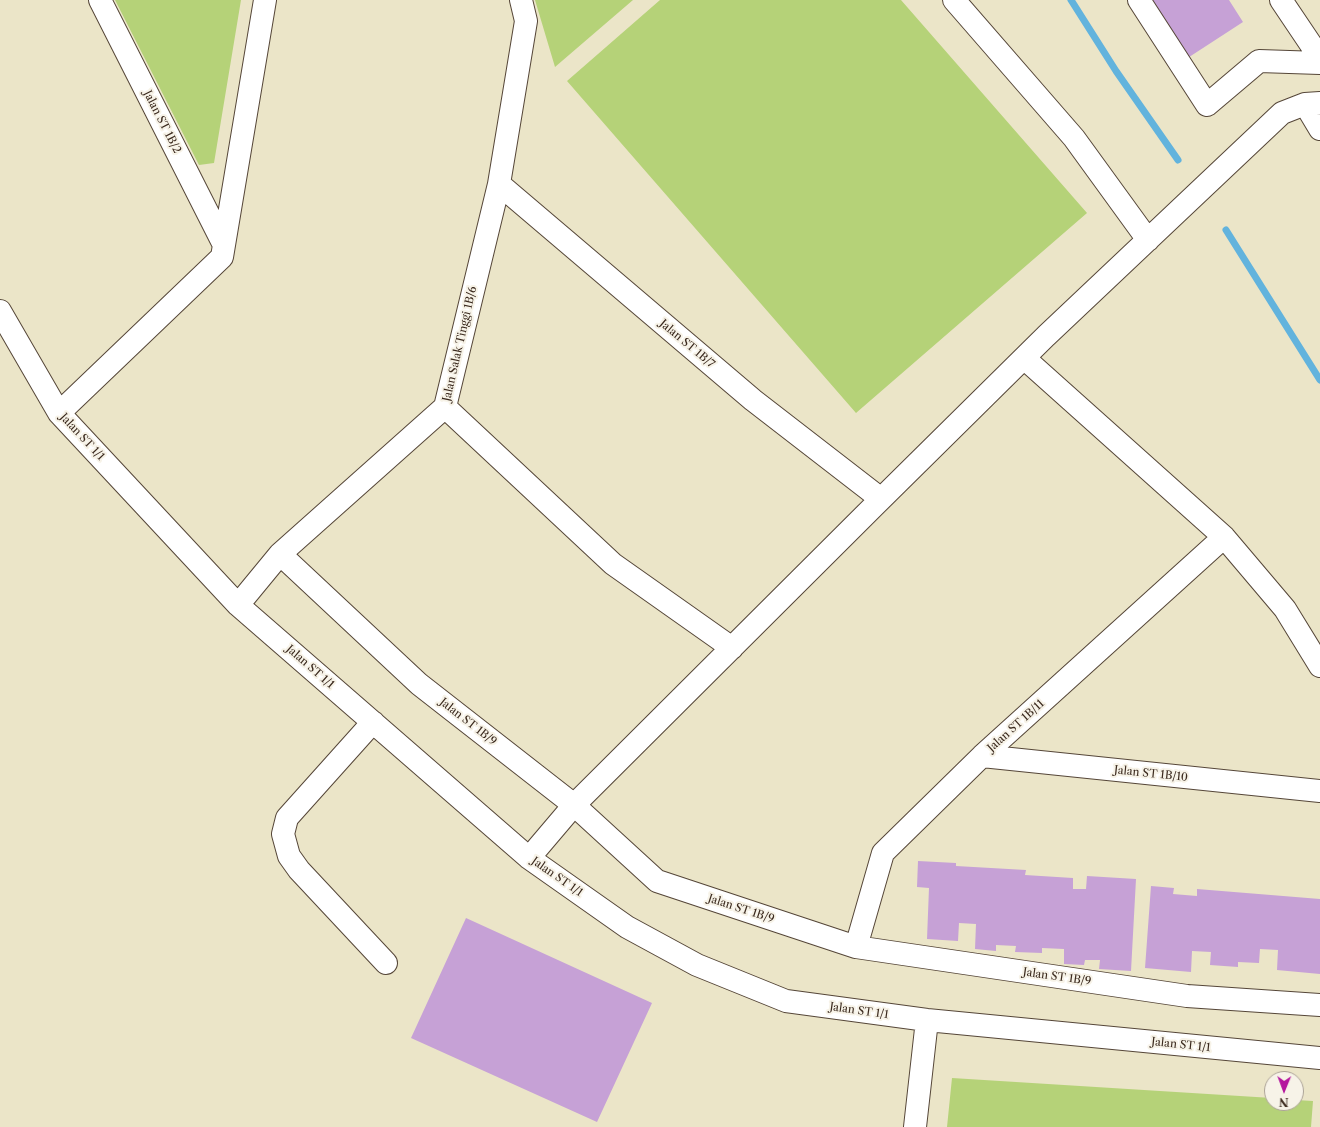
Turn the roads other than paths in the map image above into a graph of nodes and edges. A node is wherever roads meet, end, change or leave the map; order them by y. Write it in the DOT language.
graph roads {
  1 [pos="100,0"];
  2 [pos="265,0"];
  3 [pos="521,0"];
  4 [pos="954,0"];
  5 [pos="1139,0"];
  6 [pos="1281,0"];
  7 [pos="1320,58"];
  8 [pos="1320,63"];
  9 [pos="1312,104"];
  10 [pos="1320,129"];
  11 [pos="498,184"];
  12 [pos="1148,240"];
  13 [pos="224,244"];
  14 [pos="0,311"];
  15 [pos="1024,358"];
  16 [pos="445,408"];
  17 [pos="59,413"];
  18 [pos="881,498"];
  19 [pos="1224,537"];
  20 [pos="280,554"];
  21 [pos="238,605"];
  22 [pos="732,648"];
  23 [pos="1320,666"];
  24 [pos="373,722"];
  25 [pos="982,756"];
  26 [pos="1320,792"];
  27 [pos="574,805"];
  28 [pos="529,858"];
  29 [pos="856,947"];
  30 [pos="386,963"];
  31 [pos="1320,1005"];
  32 [pos="928,1020"];
  33 [pos="1320,1058"];
  34 [pos="915,1127"];
  1 -- 13 [label="street, Jalan ST 1B/2"];
  2 -- 13 [label="street"];
  3 -- 11 [label="street, Jalan Salak Tinggi 1B/6"];
  4 -- 12 [label="street"];
  5 -- 8 [label="street"];
  6 -- 7 [label="street"];
  9 -- 10 [label="street"];
  9 -- 12 [label="street"];
  11 -- 16 [label="street, Jalan Salak Tinggi 1B/6"];
  11 -- 18 [label="street, Jalan ST 1B/7"];
  12 -- 15 [label="street"];
  13 -- 17 [label="street"];
  14 -- 17 [label="street, Jalan ST 1/1"];
  15 -- 18 [label="street"];
  15 -- 19 [label="street"];
  16 -- 20 [label="street, Jalan Salak Tinggi 1B/6"];
  16 -- 22 [label="street"];
  17 -- 21 [label="street, Jalan ST 1/1"];
  18 -- 22 [label="street"];
  19 -- 23 [label="street"];
  19 -- 25 [label="street, Jalan ST 1B/11"];
  20 -- 21 [label="street, Jalan Salak Tinggi 1B/6"];
  20 -- 27 [label="street, Jalan ST 1B/9"];
  21 -- 24 [label="street, Jalan ST 1/1"];
  22 -- 27 [label="street"];
  24 -- 28 [label="street, Jalan ST 1/1"];
  24 -- 30 [label="street"];
  25 -- 26 [label="street, Jalan ST 1B/10"];
  25 -- 29 [label="street, Jalan ST 1B/11"];
  27 -- 28 [label="street"];
  27 -- 29 [label="street, Jalan ST 1B/9"];
  28 -- 32 [label="street, Jalan ST 1/1"];
  29 -- 31 [label="street, Jalan ST 1B/9"];
  32 -- 33 [label="street, Jalan ST 1/1"];
  32 -- 34 [label="street"];
}
